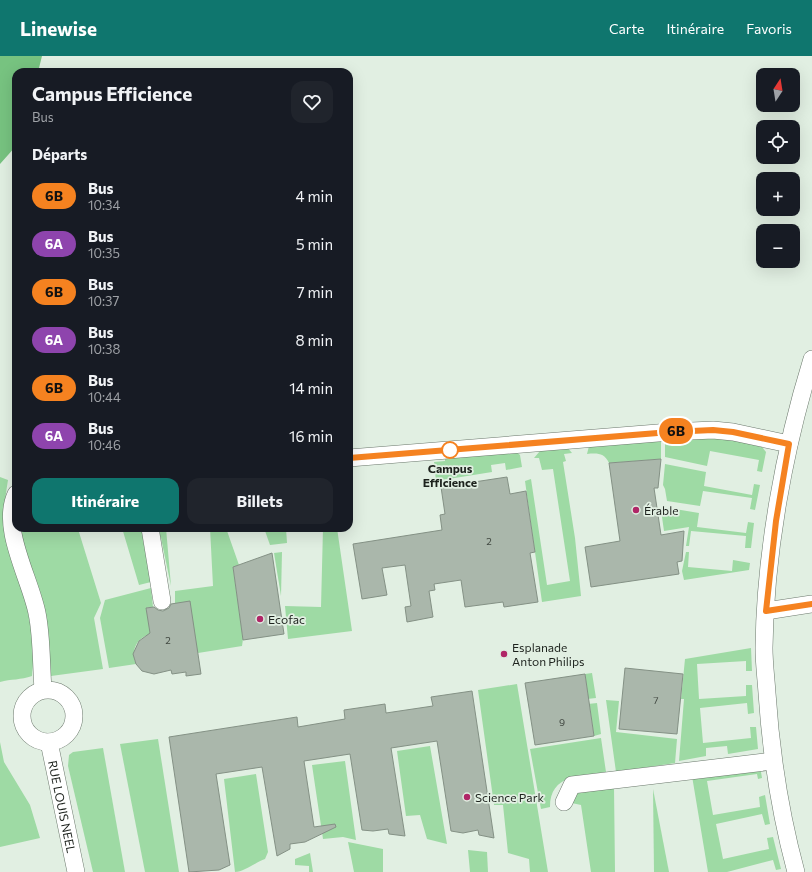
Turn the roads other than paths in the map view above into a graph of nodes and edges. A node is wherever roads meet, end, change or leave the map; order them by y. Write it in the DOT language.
graph roads {
  1 [pos="812,359"];
  2 [pos="789,444"];
  3 [pos="353,458"];
  4 [pos="12,509"];
  5 [pos="151,532"];
  6 [pos="162,601"];
  7 [pos="812,604"];
  8 [pos="766,611"];
  9 [pos="44,689"];
  10 [pos="48,742"];
  11 [pos="773,761"];
  12 [pos="564,802"];
  13 [pos="76,872"];
  14 [pos="796,872"];
  1 -- 2 [label="street"];
  2 -- 3 [label="street"];
  2 -- 8 [label="street"];
  4 -- 9 [label="street"];
  5 -- 6 [label="street"];
  7 -- 8 [label="street"];
  8 -- 11 [label="street"];
  9 -- 10 [label="street"];
  9 -- 10 [label="street"];
  10 -- 13 [label="street, RUE LOUIS NEEL"];
  11 -- 12 [label="street"];
  11 -- 14 [label="street"];
}
